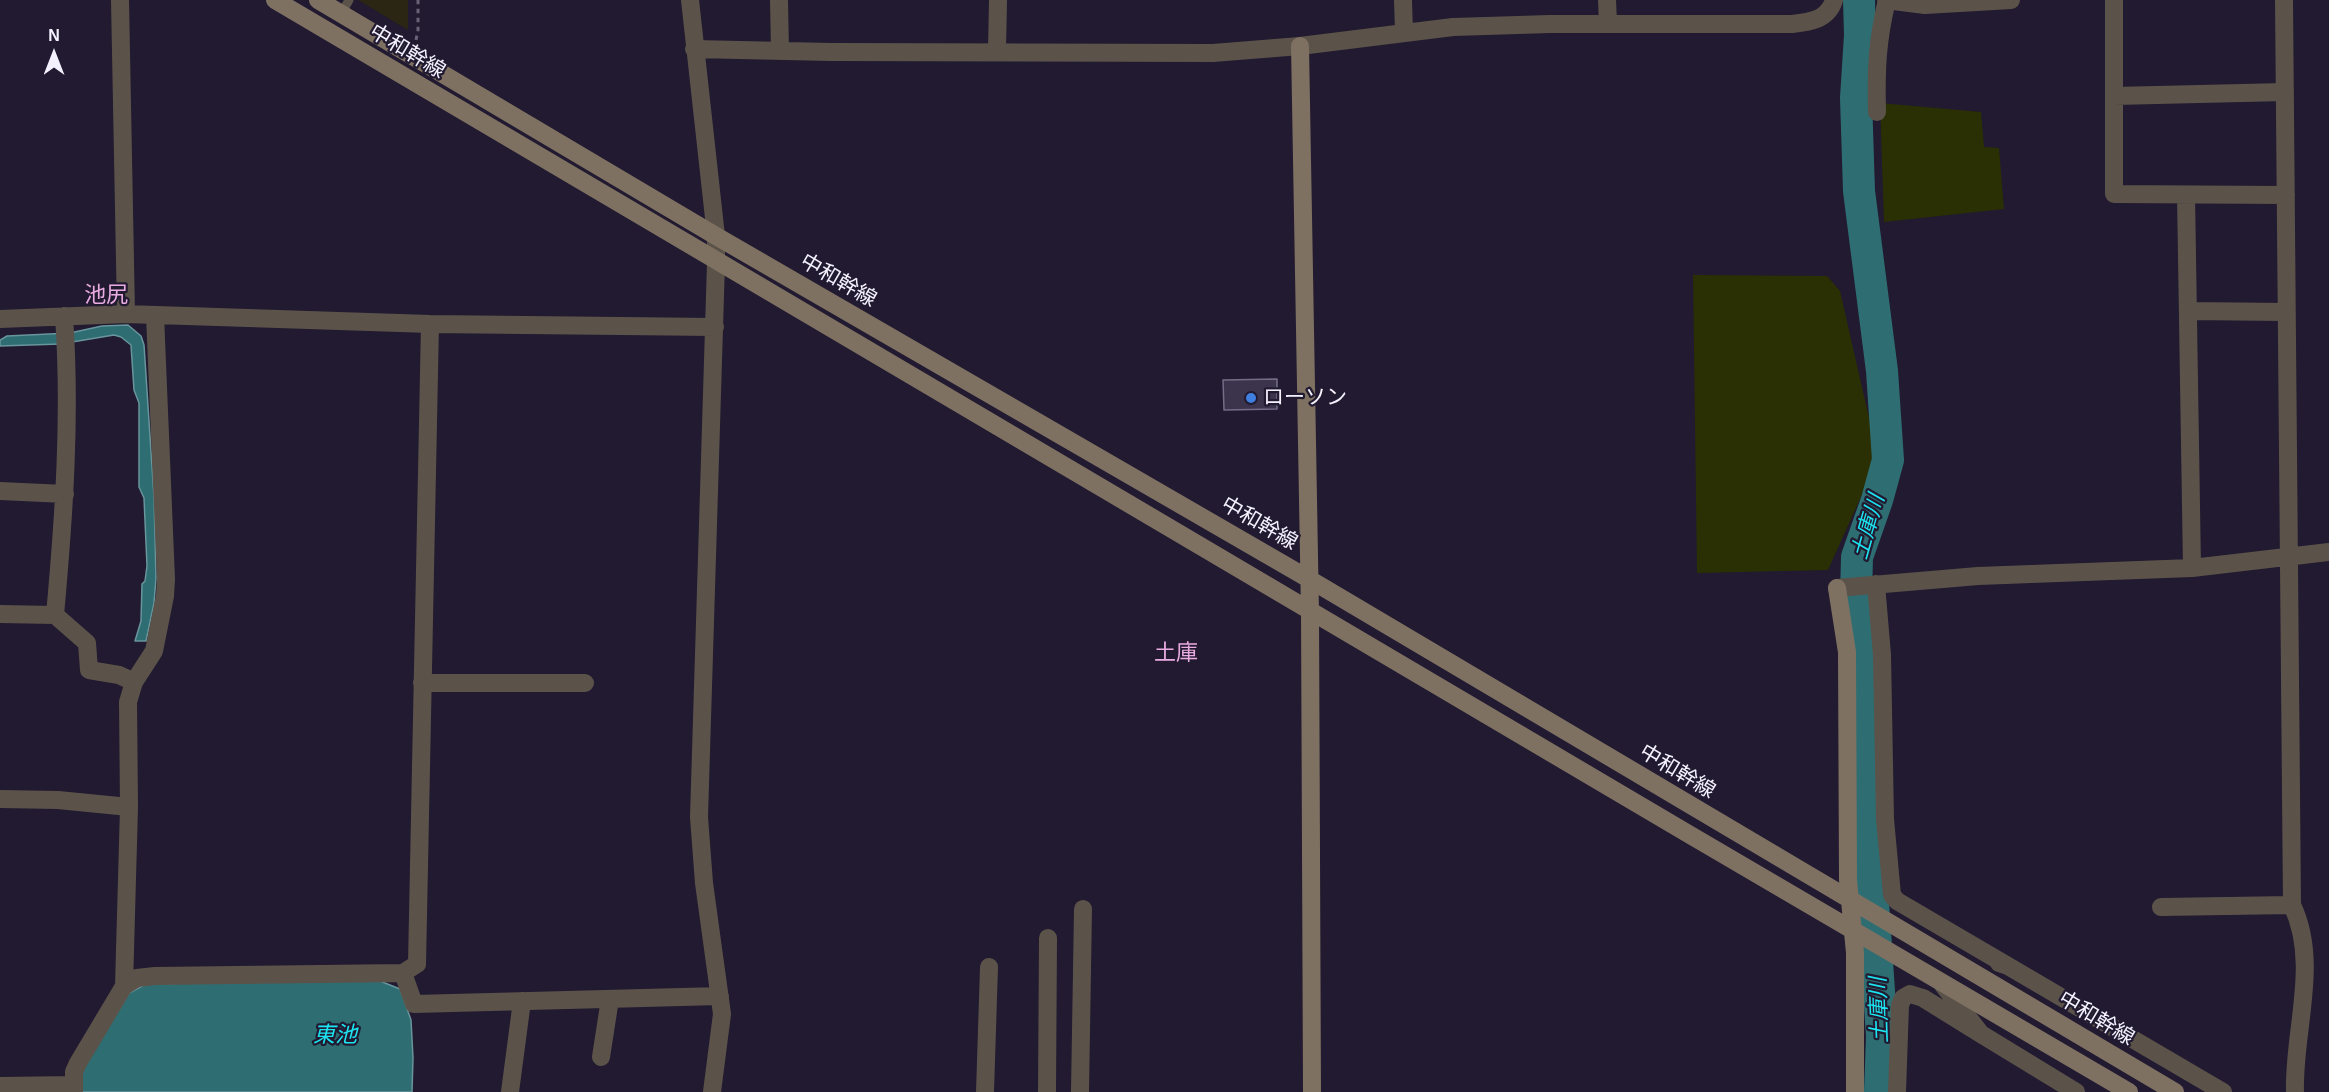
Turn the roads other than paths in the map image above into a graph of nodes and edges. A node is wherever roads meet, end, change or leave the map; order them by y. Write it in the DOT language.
graph roads {
  1 [pos="120,0"];
  2 [pos="276,0"];
  3 [pos="318,0"];
  4 [pos="690,0"];
  5 [pos="779,0"];
  6 [pos="998,0"];
  7 [pos="1403,0"];
  8 [pos="1607,0"];
  9 [pos="1834,0"];
  10 [pos="1887,0"];
  11 [pos="2011,0"];
  12 [pos="2114,0"];
  13 [pos="2284,0"];
  14 [pos="345,7"];
  15 [pos="1608,24"];
  16 [pos="1404,32"];
  17 [pos="1300,46"];
  18 [pos="694,49"];
  19 [pos="780,51"];
  20 [pos="997,51"];
  21 [pos="2285,92"];
  22 [pos="2114,96"];
  23 [pos="1877,112"];
  24 [pos="2186,195"];
  25 [pos="2286,195"];
  26 [pos="716,237"];
  27 [pos="716,263"];
  28 [pos="2188,312"];
  29 [pos="2286,312"];
  30 [pos="126,314"];
  31 [pos="156,315"];
  32 [pos="0,319"];
  33 [pos="430,324"];
  34 [pos="715,327"];
  35 [pos="65,332"];
  36 [pos="0,491"];
  37 [pos="65,494"];
  38 [pos="2329,552"];
  39 [pos="2290,555"];
  40 [pos="2192,568"];
  41 [pos="1309,579"];
  42 [pos="1876,584"];
  43 [pos="1837,588"];
  44 [pos="1310,612"];
  45 [pos="0,614"];
  46 [pos="55,615"];
  47 [pos="134,682"];
  48 [pos="423,683"];
  49 [pos="585,683"];
  50 [pos="0,799"];
  51 [pos="129,807"];
  52 [pos="1855,904"];
  53 [pos="2292,905"];
  54 [pos="2162,907"];
  55 [pos="1083,909"];
  56 [pos="1890,923"];
  57 [pos="1859,935"];
  58 [pos="1048,938"];
  59 [pos="2008,966"];
  60 [pos="989,967"];
  61 [pos="403,973"];
  62 [pos="1943,985"];
  63 [pos="124,986"];
  64 [pos="720,996"];
  65 [pos="610,999"];
  66 [pos="522,1001"];
  67 [pos="1981,1034"];
  68 [pos="601,1057"];
  69 [pos="0,1086"];
  70 [pos="74,1089"];
  71 [pos="510,1092"];
  72 [pos="712,1092"];
  73 [pos="985,1092"];
  74 [pos="1047,1092"];
  75 [pos="1080,1092"];
  76 [pos="1312,1092"];
  77 [pos="1855,1092"];
  78 [pos="1897,1092"];
  79 [pos="2076,1092"];
  80 [pos="2129,1092"];
  81 [pos="2175,1092"];
  82 [pos="2223,1092"];
  83 [pos="2295,1092"];
  1 -- 30 [label="street"];
  2 -- 27 [label="main road, 中和幹線"];
  3 -- 14 [label="main road, 中和幹線"];
  4 -- 18 [label="street"];
  5 -- 19 [label="street"];
  6 -- 20 [label="street"];
  7 -- 16 [label="street"];
  8 -- 15 [label="street"];
  9 -- 15 [label="street"];
  10 -- 11 [label="street"];
  10 -- 23 [label="street"];
  12 -- 22 [label="street"];
  13 -- 21 [label="street"];
  14 -- 26 [label="main road, 中和幹線"];
  15 -- 16 [label="street"];
  16 -- 17 [label="street"];
  17 -- 20 [label="street"];
  17 -- 41 [label="main road"];
  18 -- 19 [label="street"];
  18 -- 26 [label="street"];
  19 -- 20 [label="street"];
  21 -- 22 [label="street"];
  21 -- 25 [label="street"];
  22 -- 24 [label="street"];
  24 -- 25 [label="street"];
  24 -- 28 [label="street"];
  25 -- 29 [label="street"];
  26 -- 27 [label="street"];
  26 -- 41 [label="main road, 中和幹線"];
  27 -- 34 [label="street"];
  27 -- 44 [label="main road, 中和幹線"];
  28 -- 29 [label="street"];
  28 -- 40 [label="street"];
  29 -- 39 [label="street"];
  30 -- 31 [label="street"];
  30 -- 35 [label="street"];
  31 -- 33 [label="street"];
  31 -- 47 [label="street"];
  32 -- 35 [label="street"];
  33 -- 34 [label="street"];
  33 -- 48 [label="street"];
  34 -- 64 [label="street"];
  35 -- 37 [label="street"];
  36 -- 37 [label="street"];
  37 -- 46 [label="street"];
  38 -- 39 [label="street"];
  39 -- 40 [label="street"];
  39 -- 53 [label="street"];
  40 -- 42 [label="street"];
  41 -- 44 [label="main road"];
  41 -- 52 [label="main road, 中和幹線"];
  42 -- 43 [label="street"];
  42 -- 59 [label="street"];
  43 -- 52 [label="main road"];
  44 -- 57 [label="main road, 中和幹線"];
  44 -- 76 [label="main road"];
  45 -- 46 [label="street"];
  46 -- 47 [label="street"];
  47 -- 51 [label="street"];
  48 -- 49 [label="street"];
  48 -- 61 [label="street"];
  50 -- 51 [label="street"];
  51 -- 63 [label="street"];
  52 -- 56 [label="main road, 中和幹線"];
  52 -- 57 [label="main road"];
  53 -- 54 [label="street"];
  53 -- 83 [label="street"];
  55 -- 75 [label="street"];
  56 -- 59 [label="street"];
  56 -- 81 [label="main road, 中和幹線"];
  57 -- 62 [label="main road, 中和幹線"];
  57 -- 77 [label="main road"];
  58 -- 74 [label="street"];
  59 -- 82 [label="street"];
  60 -- 73 [label="street"];
  61 -- 63 [label="street"];
  61 -- 66 [label="street"];
  62 -- 67 [label="street"];
  62 -- 80 [label="main road, 中和幹線"];
  63 -- 70 [label="street"];
  64 -- 65 [label="street"];
  64 -- 72 [label="street"];
  65 -- 66 [label="street"];
  65 -- 68 [label="street"];
  66 -- 71 [label="street"];
  67 -- 78 [label="street"];
  67 -- 79 [label="street"];
  69 -- 70 [label="street"];
}
